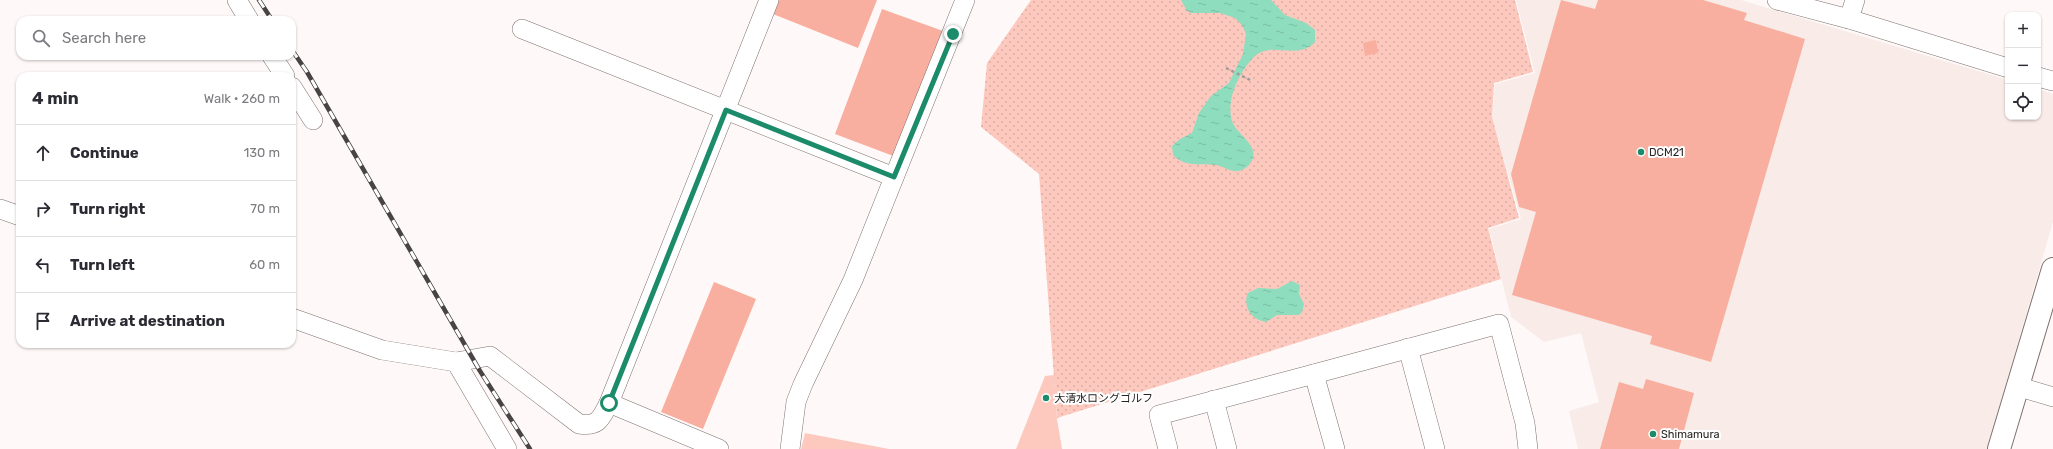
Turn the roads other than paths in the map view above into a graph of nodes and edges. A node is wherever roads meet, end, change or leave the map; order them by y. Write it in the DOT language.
graph roads {
  1 [pos="236,0"];
  2 [pos="769,0"];
  3 [pos="966,0"];
  4 [pos="1777,0"];
  5 [pos="1854,0"];
  6 [pos="246,16"];
  7 [pos="1849,19"];
  8 [pos="522,29"];
  9 [pos="275,60"];
  10 [pos="2005,67"];
  11 [pos="282,72"];
  12 [pos="2041,78"];
  13 [pos="2053,81"];
  14 [pos="296,93"];
  15 [pos="726,110"];
  16 [pos="313,120"];
  17 [pos="894,177"];
  18 [pos="0,209"];
  19 [pos="16,215"];
  20 [pos="2053,269"];
  21 [pos="296,319"];
  22 [pos="1408,348"];
  23 [pos="456,362"];
  24 [pos="1314,374"];
  25 [pos="2017,386"];
  26 [pos="2053,397"];
  27 [pos="1214,400"];
  28 [pos="609,403"];
  29 [pos="507,449"];
  30 [pos="719,449"];
  31 [pos="790,449"];
  32 [pos="1168,449"];
  33 [pos="1227,449"];
  34 [pos="1335,449"];
  35 [pos="1435,449"];
  36 [pos="1528,449"];
  37 [pos="1999,449"];
  1 -- 6 [label="street"];
  2 -- 15 [label="street"];
  3 -- 17 [label="street"];
  4 -- 7 [label="street"];
  5 -- 7 [label="street"];
  7 -- 10 [label="street"];
  8 -- 15 [label="street"];
  9 -- 11 [label="street"];
  12 -- 13 [label="street"];
  14 -- 16 [label="street"];
  15 -- 17 [label="street"];
  15 -- 28 [label="street"];
  17 -- 31 [label="street"];
  18 -- 19 [label="street"];
  20 -- 25 [label="street"];
  21 -- 23 [label="street"];
  22 -- 24 [label="street"];
  22 -- 35 [label="street"];
  22 -- 36 [label="street"];
  23 -- 28 [label="street"];
  23 -- 29 [label="street"];
  24 -- 27 [label="street"];
  24 -- 34 [label="street"];
  25 -- 26 [label="street"];
  25 -- 37 [label="street"];
  27 -- 32 [label="street"];
  27 -- 33 [label="street"];
  28 -- 30 [label="street"];
}
